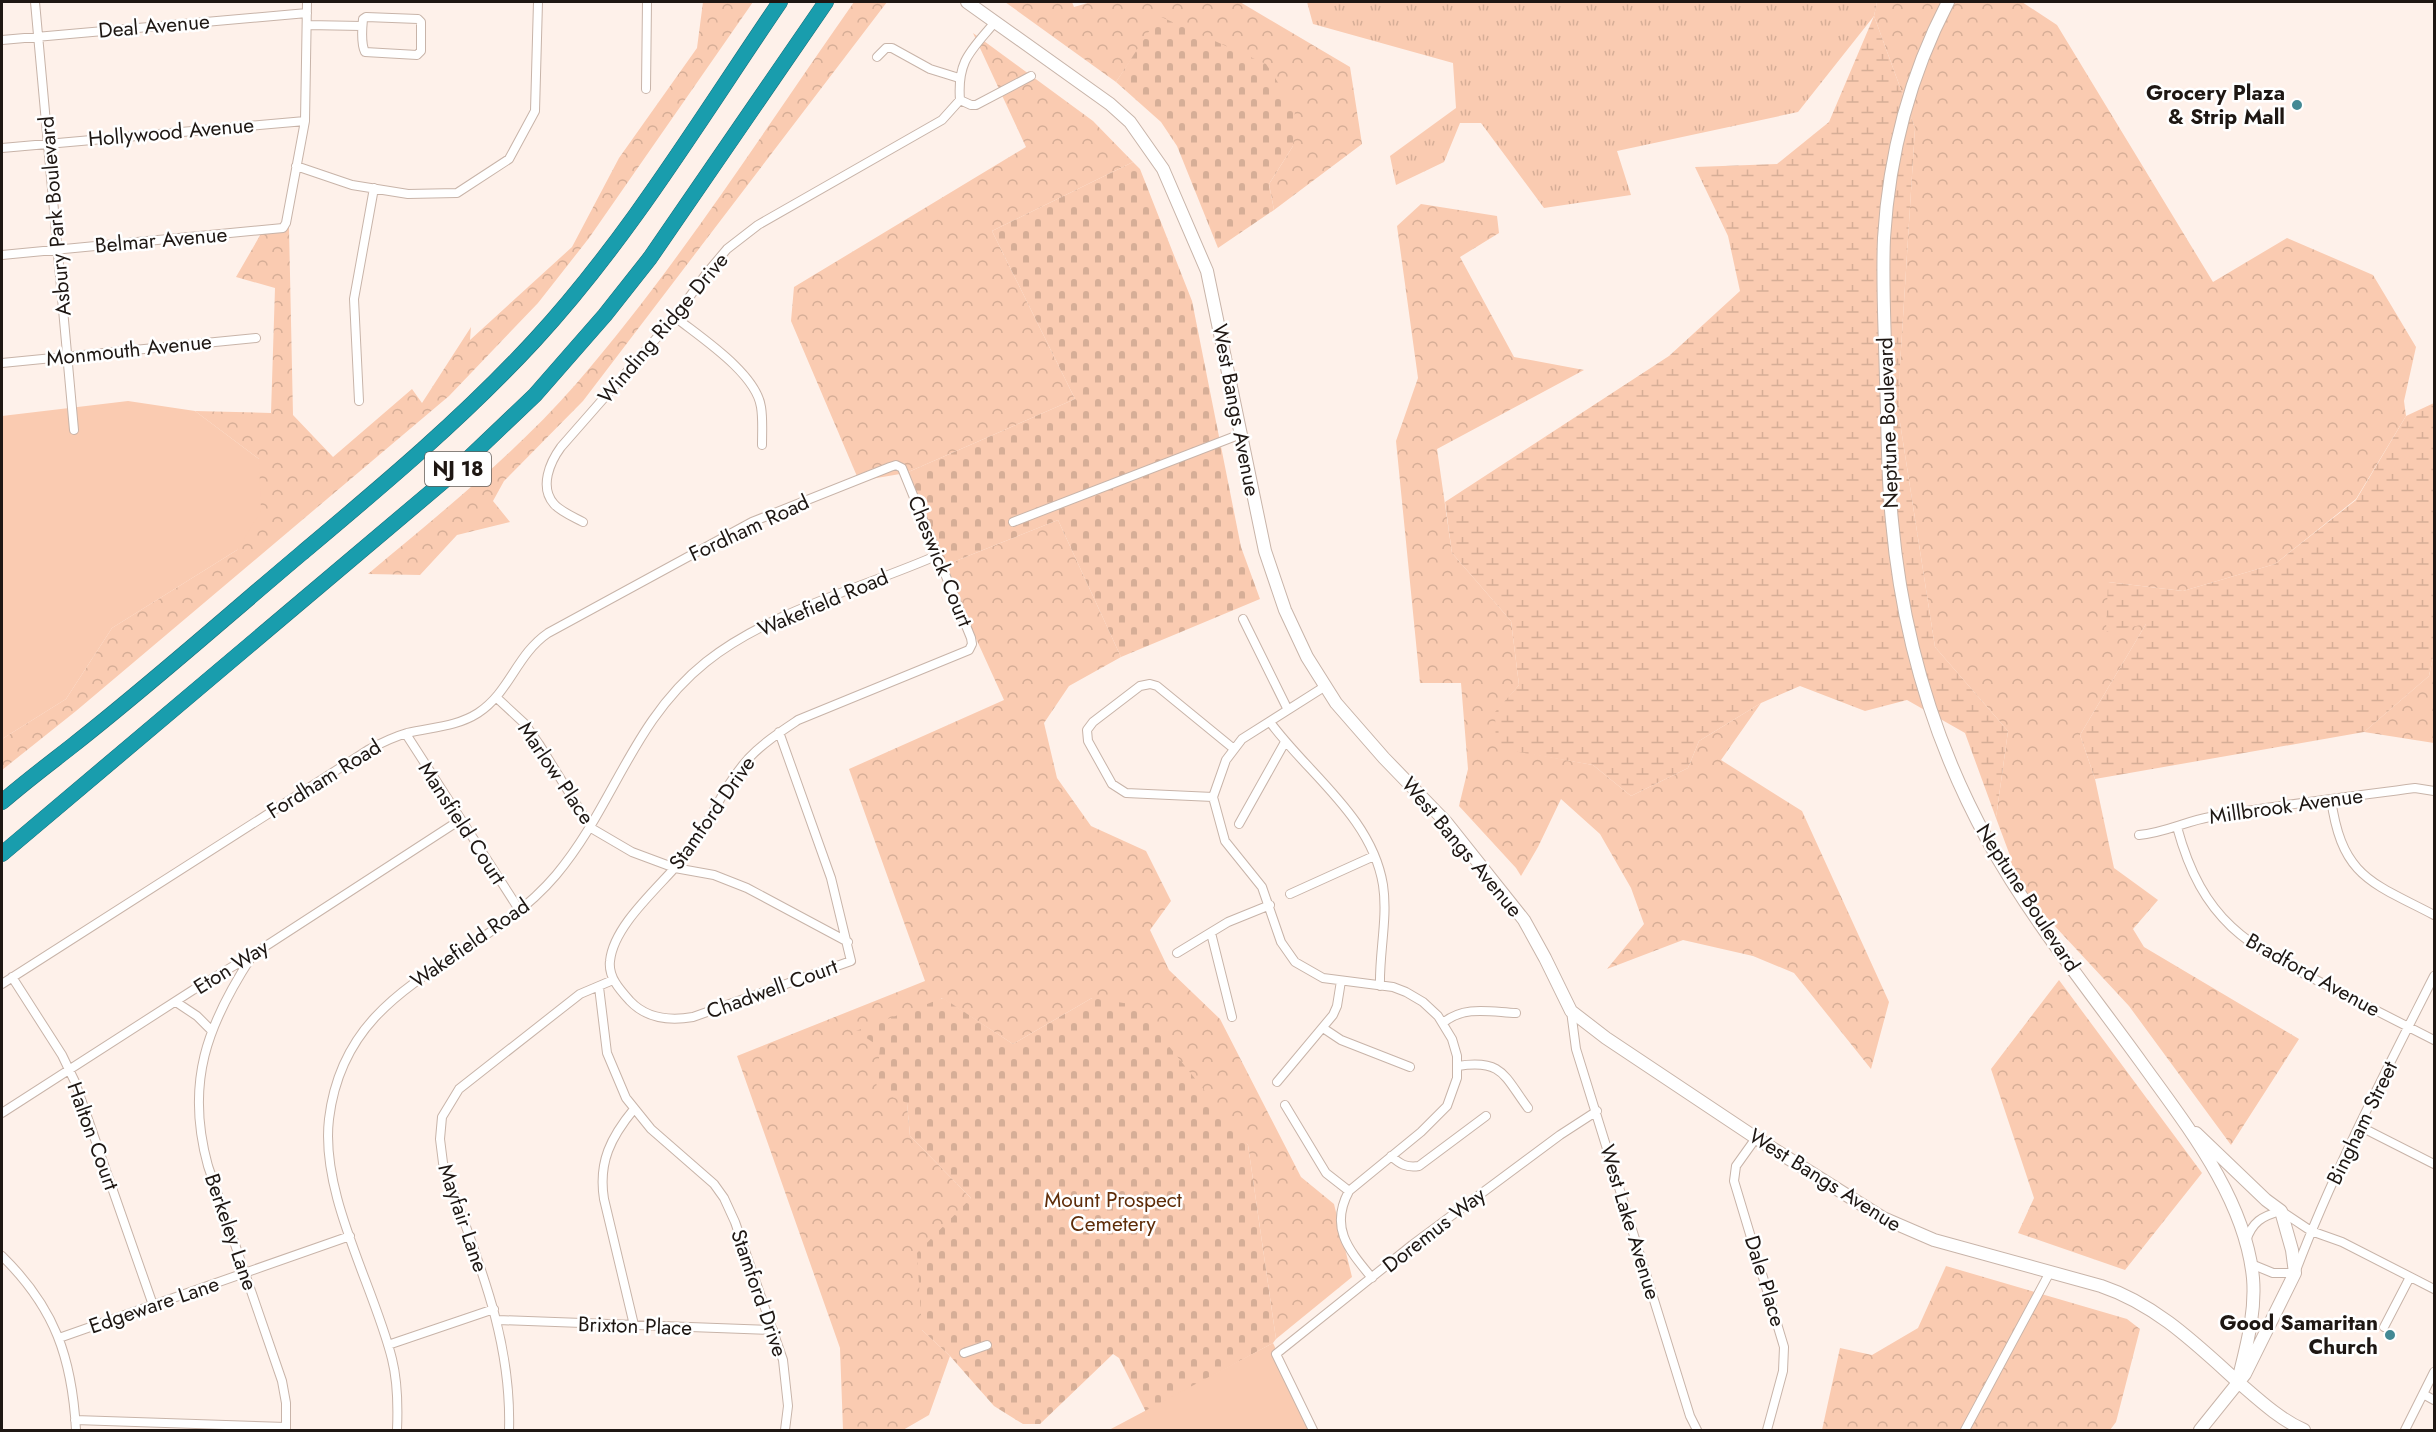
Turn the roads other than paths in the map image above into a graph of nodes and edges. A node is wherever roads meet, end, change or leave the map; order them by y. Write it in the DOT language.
graph roads {
  1 [pos="35,2"];
  2 [pos="307,2"];
  3 [pos="538,2"];
  4 [pos="647,2"];
  5 [pos="780,2"];
  6 [pos="826,2"];
  7 [pos="967,2"];
  8 [pos="1948,2"];
  9 [pos="307,13"];
  10 [pos="995,22"];
  11 [pos="307,25"];
  12 [pos="362,26"];
  13 [pos="38,37"];
  14 [pos="2,40"];
  15 [pos="877,57"];
  16 [pos="1031,76"];
  17 [pos="959,78"];
  18 [pos="646,89"];
  19 [pos="960,100"];
  20 [pos="305,120"];
  21 [pos="48,143"];
  22 [pos="2,148"];
  23 [pos="296,166"];
  24 [pos="374,188"];
  25 [pos="58,250"];
  26 [pos="2,255"];
  27 [pos="675,317"];
  28 [pos="256,338"];
  29 [pos="68,357"];
  30 [pos="2,363"];
  31 [pos="358,401"];
  32 [pos="74,430"];
  33 [pos="1241,434"];
  34 [pos="762,445"];
  35 [pos="902,468"];
  36 [pos="583,522"];
  37 [pos="1013,522"];
  38 [pos="938,555"];
  39 [pos="1243,620"];
  40 [pos="965,653"];
  41 [pos="1324,687"];
  42 [pos="498,698"];
  43 [pos="1288,710"];
  44 [pos="1270,722"];
  45 [pos="779,732"];
  46 [pos="406,734"];
  47 [pos="1285,742"];
  48 [pos="1234,749"];
  49 [pos="2434,791"];
  50 [pos="1213,797"];
  51 [pos="2331,799"];
  52 [pos="2,802"];
  53 [pos="460,820"];
  54 [pos="1239,824"];
  55 [pos="2177,827"];
  56 [pos="591,828"];
  57 [pos="2139,835"];
  58 [pos="2,854"];
  59 [pos="1374,856"];
  60 [pos="675,868"];
  61 [pos="1290,894"];
  62 [pos="1270,905"];
  63 [pos="520,911"];
  64 [pos="2434,915"];
  65 [pos="1211,933"];
  66 [pos="848,942"];
  67 [pos="1177,953"];
  68 [pos="252,955"];
  69 [pos="2434,976"];
  70 [pos="12,977"];
  71 [pos="613,980"];
  72 [pos="1341,981"];
  73 [pos="2,984"];
  74 [pos="1380,986"];
  75 [pos="599,987"];
  76 [pos="176,1002"];
  77 [pos="1571,1011"];
  78 [pos="1516,1013"];
  79 [pos="1232,1017"];
  80 [pos="1443,1023"];
  81 [pos="2409,1027"];
  82 [pos="1323,1028"];
  83 [pos="211,1030"];
  84 [pos="2434,1040"];
  85 [pos="1458,1066"];
  86 [pos="1410,1067"];
  87 [pos="69,1070"];
  88 [pos="1277,1082"];
  89 [pos="1285,1105"];
  90 [pos="1528,1108"];
  91 [pos="634,1109"];
  92 [pos="1597,1111"];
  93 [pos="2,1113"];
  94 [pos="2179,1115"];
  95 [pos="1486,1116"];
  96 [pos="2359,1126"];
  97 [pos="1756,1138"];
  98 [pos="1391,1155"];
  99 [pos="2434,1164"];
  100 [pos="1349,1191"];
  101 [pos="2281,1211"];
  102 [pos="2311,1231"];
  103 [pos="351,1236"];
  104 [pos="2246,1241"];
  105 [pos="2,1257"];
  106 [pos="2251,1264"];
  107 [pos="2050,1272"];
  108 [pos="245,1273"];
  109 [pos="2295,1273"];
  110 [pos="2410,1276"];
  111 [pos="1372,1278"];
  112 [pos="2434,1289"];
  113 [pos="153,1305"];
  114 [pos="494,1309"];
  115 [pos="498,1320"];
  116 [pos="634,1325"];
  117 [pos="2384,1328"];
  118 [pos="773,1330"];
  119 [pos="59,1338"];
  120 [pos="388,1344"];
  121 [pos="987,1345"];
  122 [pos="964,1353"];
  123 [pos="2434,1372"];
  124 [pos="2238,1381"];
  125 [pos="2423,1394"];
  126 [pos="2434,1400"];
  127 [pos="75,1420"];
  128 [pos="286,1429"];
  129 [pos="76,1431"];
  130 [pos="398,1431"];
  131 [pos="509,1431"];
  132 [pos="785,1431"];
  133 [pos="1313,1431"];
  134 [pos="1697,1431"];
  135 [pos="1767,1431"];
  136 [pos="1965,1431"];
  137 [pos="2200,1431"];
  138 [pos="2304,1431"];
  139 [pos="2405,1431"];
  1 -- 13 [label="street, Asbury Park Boulevard"];
  2 -- 9 [label="street"];
  3 -- 24 [label="street"];
  4 -- 18 [label="street"];
  5 -- 52 [label="highway, NJ 18"];
  6 -- 58 [label="highway, NJ 18"];
  7 -- 10 [label="street, West Bangs Avenue"];
  8 -- 94 [label="street, Neptune Boulevard"];
  9 -- 11 [label="street"];
  9 -- 13 [label="street, Deal Avenue"];
  10 -- 17 [label="street"];
  10 -- 33 [label="street, West Bangs Avenue"];
  11 -- 12 [label="street"];
  11 -- 20 [label="street"];
  12 -- 12 [label="street"];
  13 -- 14 [label="street, Deal Avenue"];
  13 -- 21 [label="street, Asbury Park Boulevard"];
  15 -- 17 [label="street"];
  16 -- 19 [label="street"];
  17 -- 19 [label="street"];
  19 -- 27 [label="street, Winding Ridge Drive"];
  20 -- 21 [label="street, Hollywood Avenue"];
  20 -- 23 [label="street"];
  21 -- 22 [label="street, Hollywood Avenue"];
  21 -- 25 [label="street, Asbury Park Boulevard"];
  23 -- 24 [label="street"];
  23 -- 25 [label="street, Belmar Avenue"];
  24 -- 31 [label="street"];
  25 -- 26 [label="street, Belmar Avenue"];
  25 -- 29 [label="street, Asbury Park Boulevard"];
  27 -- 34 [label="street"];
  27 -- 36 [label="street, Winding Ridge Drive"];
  28 -- 29 [label="street, Monmouth Avenue"];
  29 -- 30 [label="street, Monmouth Avenue"];
  29 -- 32 [label="street, Asbury Park Boulevard"];
  33 -- 37 [label="street"];
  33 -- 41 [label="street, West Bangs Avenue"];
  35 -- 38 [label="street, Cheswick Court"];
  35 -- 42 [label="street, Fordham Road"];
  38 -- 40 [label="street, Cheswick Court"];
  38 -- 56 [label="street, Wakefield Road"];
  39 -- 43 [label="street"];
  40 -- 45 [label="street, Stamford Drive"];
  41 -- 43 [label="street"];
  41 -- 77 [label="street, West Bangs Avenue"];
  42 -- 46 [label="street, Fordham Road"];
  42 -- 56 [label="street, Marlow Place"];
  43 -- 44 [label="street"];
  44 -- 47 [label="street"];
  44 -- 48 [label="street"];
  45 -- 60 [label="street, Stamford Drive"];
  45 -- 66 [label="street, Chadwell Court"];
  46 -- 53 [label="street, Mansfield Court"];
  46 -- 70 [label="street, Fordham Road"];
  47 -- 54 [label="street"];
  47 -- 59 [label="street"];
  48 -- 50 [label="street"];
  48 -- 50 [label="street"];
  49 -- 51 [label="street, Millbrook Avenue"];
  50 -- 62 [label="street"];
  51 -- 55 [label="street, Millbrook Avenue"];
  51 -- 64 [label="street"];
  53 -- 63 [label="street, Mansfield Court"];
  53 -- 68 [label="street, Eton Way"];
  55 -- 57 [label="street, Millbrook Avenue"];
  55 -- 81 [label="street, Bradford Avenue"];
  56 -- 60 [label="street, Marlow Place"];
  56 -- 63 [label="street, Wakefield Road"];
  59 -- 61 [label="street"];
  59 -- 74 [label="street"];
  60 -- 66 [label="street, Marlow Place"];
  60 -- 71 [label="street, Stamford Drive"];
  62 -- 65 [label="street"];
  62 -- 72 [label="street"];
  63 -- 103 [label="street, Wakefield Road"];
  65 -- 67 [label="street"];
  65 -- 79 [label="street"];
  66 -- 71 [label="street, Chadwell Court"];
  68 -- 76 [label="street, Eton Way"];
  68 -- 83 [label="street, Berkeley Lane"];
  69 -- 81 [label="street, Bingham Street"];
  70 -- 73 [label="street, Fordham Road"];
  70 -- 87 [label="street, Halton Court"];
  71 -- 75 [label="street, Mayfair Lane"];
  72 -- 74 [label="street"];
  72 -- 82 [label="street"];
  74 -- 80 [label="street"];
  75 -- 91 [label="street, Stamford Drive"];
  75 -- 114 [label="street, Mayfair Lane"];
  76 -- 83 [label="street"];
  76 -- 87 [label="street, Eton Way"];
  77 -- 92 [label="street, West Lake Avenue"];
  77 -- 97 [label="street, West Bangs Avenue"];
  78 -- 80 [label="street"];
  80 -- 85 [label="street"];
  81 -- 84 [label="street, Bradford Avenue"];
  81 -- 96 [label="street, Bingham Street"];
  82 -- 86 [label="street"];
  82 -- 88 [label="street"];
  83 -- 108 [label="street, Berkeley Lane"];
  85 -- 90 [label="street"];
  85 -- 98 [label="street"];
  87 -- 93 [label="street, Eton Way"];
  87 -- 113 [label="street, Halton Court"];
  89 -- 100 [label="street"];
  91 -- 116 [label="street"];
  91 -- 118 [label="street, Stamford Drive"];
  92 -- 111 [label="street, Doremus Way"];
  92 -- 134 [label="street, West Lake Avenue"];
  94 -- 101 [label="street"];
  94 -- 104 [label="street, Neptune Boulevard"];
  95 -- 98 [label="street"];
  96 -- 99 [label="street"];
  96 -- 102 [label="street, Bingham Street"];
  97 -- 107 [label="street, West Bangs Avenue"];
  97 -- 135 [label="street, Dale Place"];
  98 -- 100 [label="street"];
  100 -- 111 [label="street"];
  101 -- 102 [label="street"];
  101 -- 104 [label="street"];
  101 -- 109 [label="street"];
  102 -- 109 [label="street, Bingham Street"];
  102 -- 110 [label="street"];
  103 -- 108 [label="street, Edgeware Lane"];
  103 -- 120 [label="street, Wakefield Road"];
  104 -- 106 [label="street, Neptune Boulevard"];
  105 -- 119 [label="street"];
  106 -- 109 [label="street"];
  106 -- 124 [label="street, Neptune Boulevard"];
  107 -- 124 [label="street, West Bangs Avenue"];
  107 -- 136 [label="street"];
  108 -- 113 [label="street, Edgeware Lane"];
  108 -- 128 [label="street, Berkeley Lane"];
  109 -- 124 [label="street, Bingham Street"];
  110 -- 112 [label="street"];
  110 -- 117 [label="street"];
  111 -- 133 [label="street, Doremus Way"];
  113 -- 119 [label="street, Edgeware Lane"];
  114 -- 115 [label="street, Mayfair Lane"];
  114 -- 120 [label="street"];
  115 -- 116 [label="street, Brixton Place"];
  115 -- 131 [label="street, Mayfair Lane"];
  116 -- 118 [label="street, Brixton Place"];
  118 -- 132 [label="street, Stamford Drive"];
  119 -- 127 [label="street"];
  120 -- 130 [label="street, Wakefield Road"];
  121 -- 122 [label="street"];
  123 -- 125 [label="street"];
  124 -- 137 [label="street, Neptune Boulevard"];
  124 -- 138 [label="street, West Bangs Avenue"];
  125 -- 126 [label="street"];
  125 -- 139 [label="street"];
  127 -- 128 [label="street"];
  127 -- 129 [label="street"];
}
